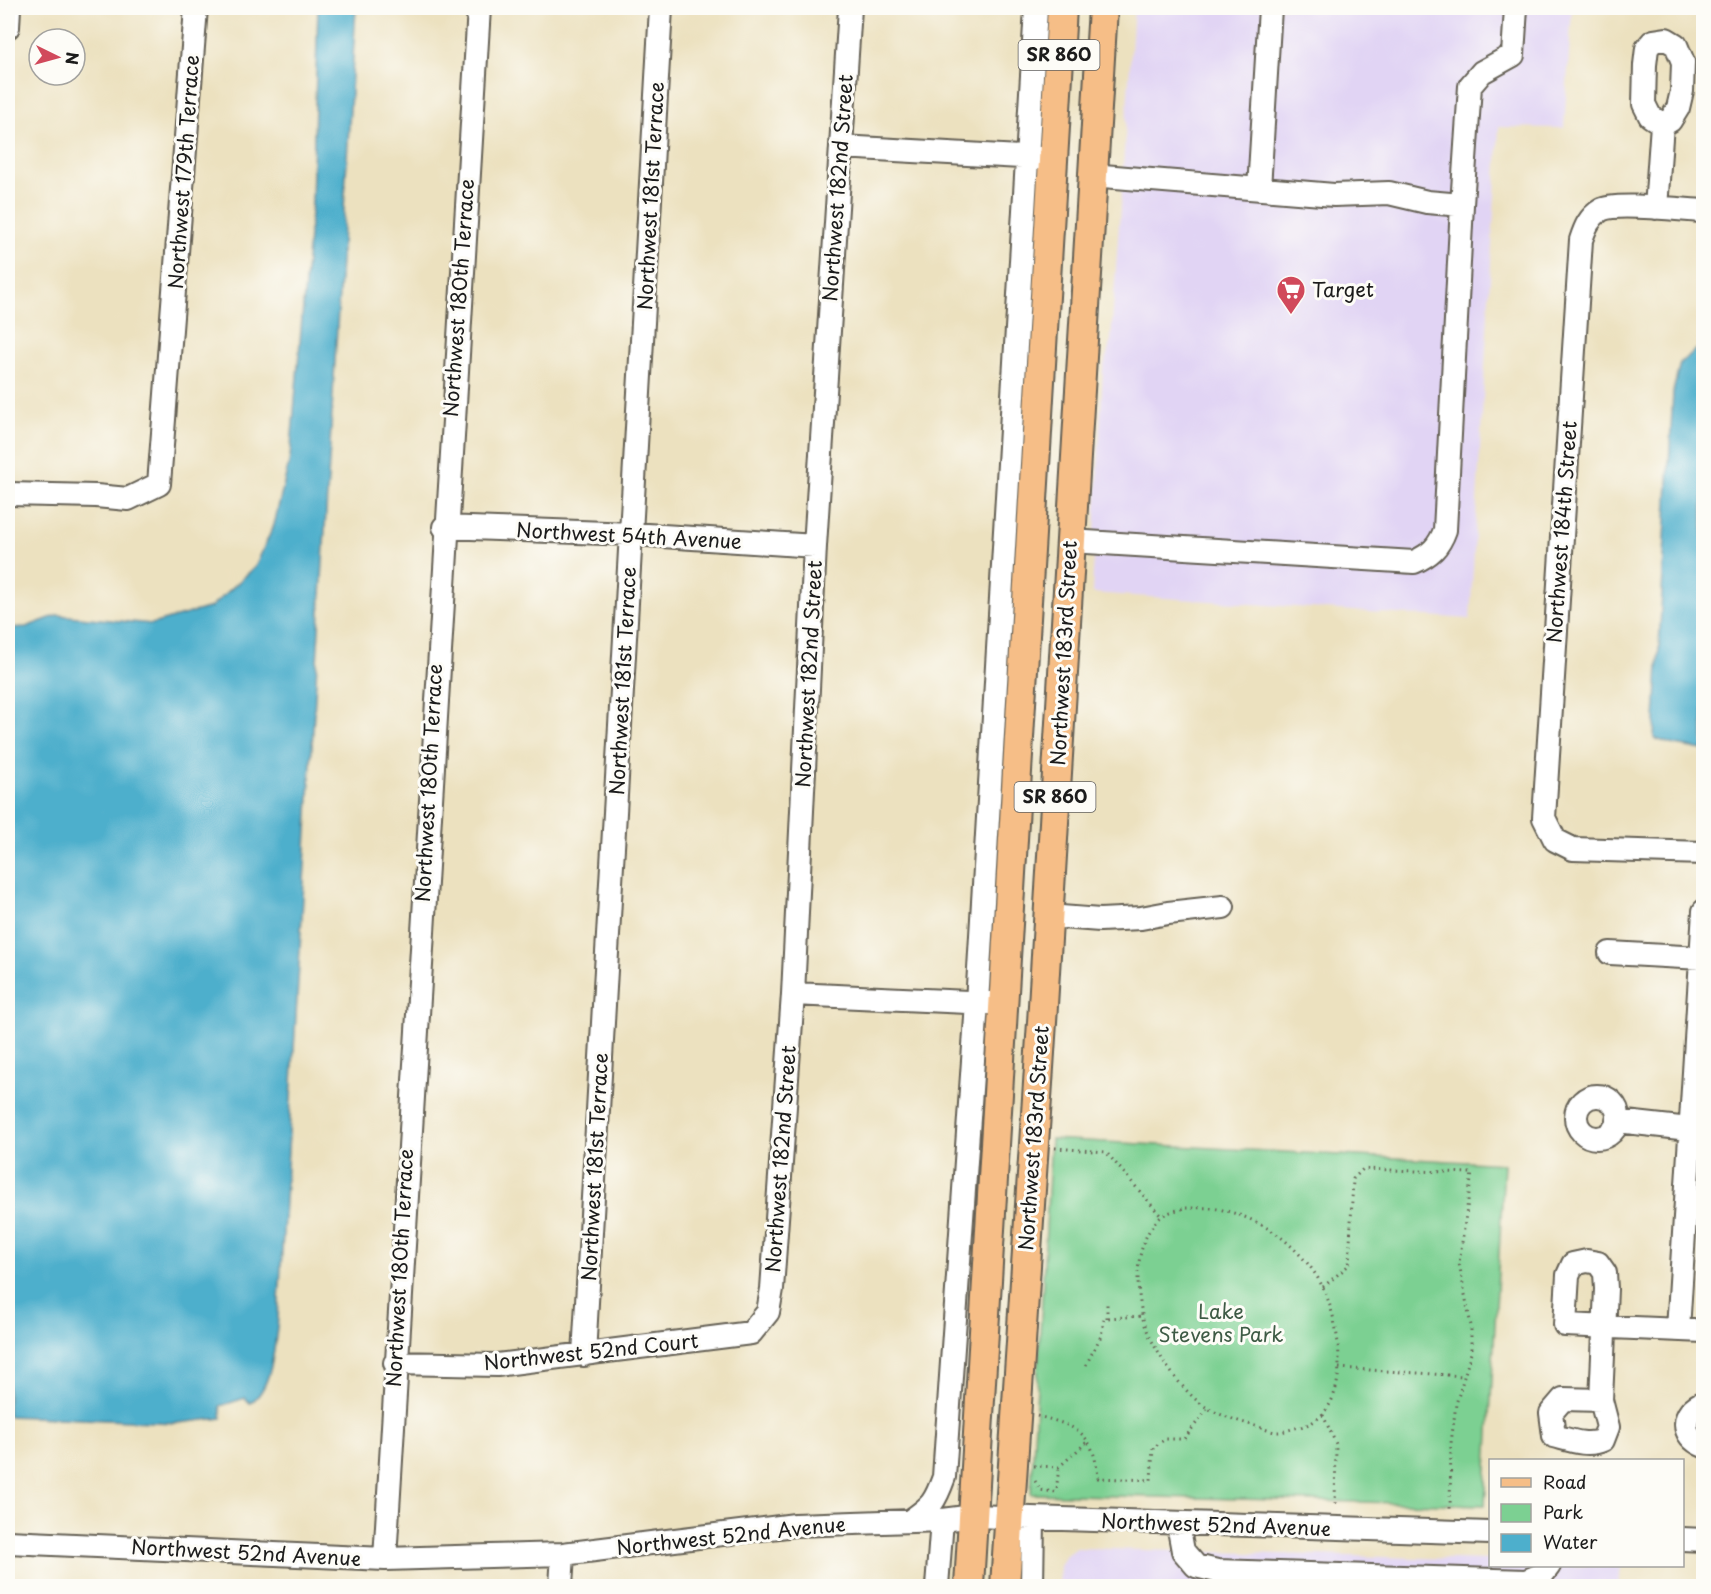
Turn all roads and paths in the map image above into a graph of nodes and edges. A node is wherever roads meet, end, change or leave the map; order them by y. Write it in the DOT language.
graph roads {
  1 [pos="9,8"];
  2 [pos="196,8"];
  3 [pos="478,8"];
  4 [pos="661,8"];
  5 [pos="850,8"];
  6 [pos="1036,8"];
  7 [pos="1062,8"];
  8 [pos="1103,8"];
  9 [pos="1270,8"];
  10 [pos="1516,8"];
  11 [pos="8,27"];
  12 [pos="1057,103"];
  13 [pos="1662,124"];
  14 [pos="841,147"];
  15 [pos="1040,158"];
  16 [pos="1091,175"];
  17 [pos="1258,189"];
  18 [pos="1462,205"];
  19 [pos="1656,208"];
  20 [pos="1090,210"];
  21 [pos="1704,211"];
  22 [pos="8,494"];
  23 [pos="444,527"];
  24 [pos="632,534"];
  25 [pos="1070,541"];
  26 [pos="815,546"];
  27 [pos="1024,655"];
  28 [pos="1059,731"];
  29 [pos="1704,853"];
  30 [pos="1222,907"];
  31 [pos="1704,911"];
  32 [pos="1048,916"];
  33 [pos="1610,953"];
  34 [pos="1701,958"];
  35 [pos="793,994"];
  36 [pos="990,1003"];
  37 [pos="1699,1061"];
  38 [pos="1617,1121"];
  39 [pos="1689,1129"];
  40 [pos="1050,1147"];
  41 [pos="1161,1216"];
  42 [pos="1323,1287"];
  43 [pos="1107,1301"];
  44 [pos="1143,1316"];
  45 [pos="1107,1318"];
  46 [pos="1605,1328"];
  47 [pos="1678,1330"];
  48 [pos="1704,1331"];
  49 [pos="751,1334"];
  50 [pos="584,1355"];
  51 [pos="395,1364"];
  52 [pos="1086,1365"];
  53 [pos="1339,1368"];
  54 [pos="1464,1376"];
  55 [pos="1601,1400"];
  56 [pos="1704,1402"];
  57 [pos="1208,1408"];
  58 [pos="1034,1415"];
  59 [pos="1323,1415"];
  60 [pos="1088,1441"];
  61 [pos="1704,1446"];
  62 [pos="1059,1467"];
  63 [pos="1335,1506"];
  64 [pos="1450,1509"];
  65 [pos="974,1516"];
  66 [pos="1021,1519"];
  67 [pos="942,1520"];
  68 [pos="910,1521"];
  69 [pos="1178,1524"];
  70 [pos="1489,1533"];
  71 [pos="1684,1539"];
  72 [pos="1704,1540"];
  73 [pos="8,1542"];
  74 [pos="563,1554"];
  75 [pos="385,1559"];
  76 [pos="1548,1567"];
  77 [pos="561,1587"];
  78 [pos="938,1587"];
  79 [pos="969,1587"];
  80 [pos="1005,1587"];
  81 [pos="1032,1587"];
  1 -- 11 [label="street"];
  2 -- 22 [label="street, Northwest 179th Terrace"];
  3 -- 23 [label="street, Northwest 180th Terrace"];
  4 -- 24 [label="street, Northwest 181st Terrace"];
  5 -- 14 [label="street, Northwest 182nd Street"];
  6 -- 15 [label="street"];
  7 -- 12 [label="main road, Northwest 183rd Street / SR 860"];
  8 -- 16 [label="main road, Northwest 183rd Street / SR 860"];
  9 -- 17 [label="street"];
  10 -- 18 [label="street"];
  12 -- 15 [label="main road, Northwest 183rd Street / SR 860"];
  12 -- 16 [label="main road"];
  13 -- 19 [label="street"];
  14 -- 15 [label="street"];
  14 -- 26 [label="street, Northwest 182nd Street"];
  15 -- 20 [label="main road"];
  15 -- 27 [label="main road, Northwest 183rd Street / SR 860"];
  15 -- 36 [label="street"];
  16 -- 17 [label="street"];
  16 -- 20 [label="main road, Northwest 183rd Street / SR 860"];
  17 -- 18 [label="street"];
  18 -- 25 [label="street"];
  19 -- 21 [label="street"];
  19 -- 29 [label="street, Northwest 184th Street"];
  20 -- 25 [label="main road, Northwest 183rd Street / SR 860"];
  23 -- 24 [label="street, Northwest 54th Avenue"];
  23 -- 51 [label="street, Northwest 180th Terrace"];
  24 -- 26 [label="street, Northwest 54th Avenue"];
  24 -- 50 [label="street, Northwest 181st Terrace"];
  25 -- 28 [label="main road, Northwest 183rd Street / SR 860"];
  26 -- 35 [label="street, Northwest 182nd Street"];
  27 -- 28 [label="main road"];
  27 -- 36 [label="main road, Northwest 183rd Street / SR 860"];
  28 -- 32 [label="main road, Northwest 183rd Street / SR 860"];
  30 -- 32 [label="street"];
  31 -- 34 [label="street"];
  32 -- 66 [label="main road, Northwest 183rd Street / SR 860"];
  33 -- 34 [label="street"];
  34 -- 37 [label="street"];
  35 -- 36 [label="street"];
  35 -- 49 [label="street, Northwest 182nd Street"];
  36 -- 65 [label="main road, Northwest 183rd Street / SR 860"];
  36 -- 68 [label="street"];
  37 -- 39 [label="street"];
  38 -- 39 [label="street"];
  39 -- 47 [label="street"];
  40 -- 41 [label="path"];
  41 -- 42 [label="path"];
  41 -- 44 [label="path"];
  42 -- 53 [label="path"];
  42 -- 54 [label="path"];
  43 -- 45 [label="path"];
  44 -- 45 [label="path"];
  44 -- 57 [label="path"];
  45 -- 52 [label="path"];
  46 -- 46 [label="street"];
  46 -- 47 [label="street"];
  46 -- 55 [label="street"];
  47 -- 48 [label="street"];
  49 -- 50 [label="street, Northwest 52nd Court"];
  50 -- 51 [label="street, Northwest 52nd Court"];
  51 -- 75 [label="street, Northwest 180th Terrace"];
  53 -- 54 [label="path"];
  53 -- 59 [label="path"];
  54 -- 64 [label="path"];
  56 -- 61 [label="street"];
  57 -- 59 [label="path"];
  57 -- 60 [label="path"];
  58 -- 60 [label="path"];
  59 -- 63 [label="path"];
  60 -- 62 [label="path"];
  62 -- 62 [label="path"];
  65 -- 66 [label="street, Northwest 52nd Avenue"];
  65 -- 67 [label="street, Northwest 52nd Avenue"];
  65 -- 79 [label="main road, Northwest 183rd Street / SR 860"];
  66 -- 69 [label="street, Northwest 52nd Avenue"];
  66 -- 80 [label="main road, Northwest 183rd Street / SR 860"];
  66 -- 81 [label="street"];
  67 -- 68 [label="street, Northwest 52nd Avenue"];
  67 -- 78 [label="street"];
  68 -- 74 [label="street, Northwest 52nd Avenue"];
  69 -- 70 [label="street, Northwest 52nd Avenue"];
  69 -- 76 [label="street"];
  71 -- 72 [label="street"];
  73 -- 75 [label="street, Northwest 52nd Avenue"];
  74 -- 75 [label="street, Northwest 52nd Avenue"];
  74 -- 77 [label="street"];
}
